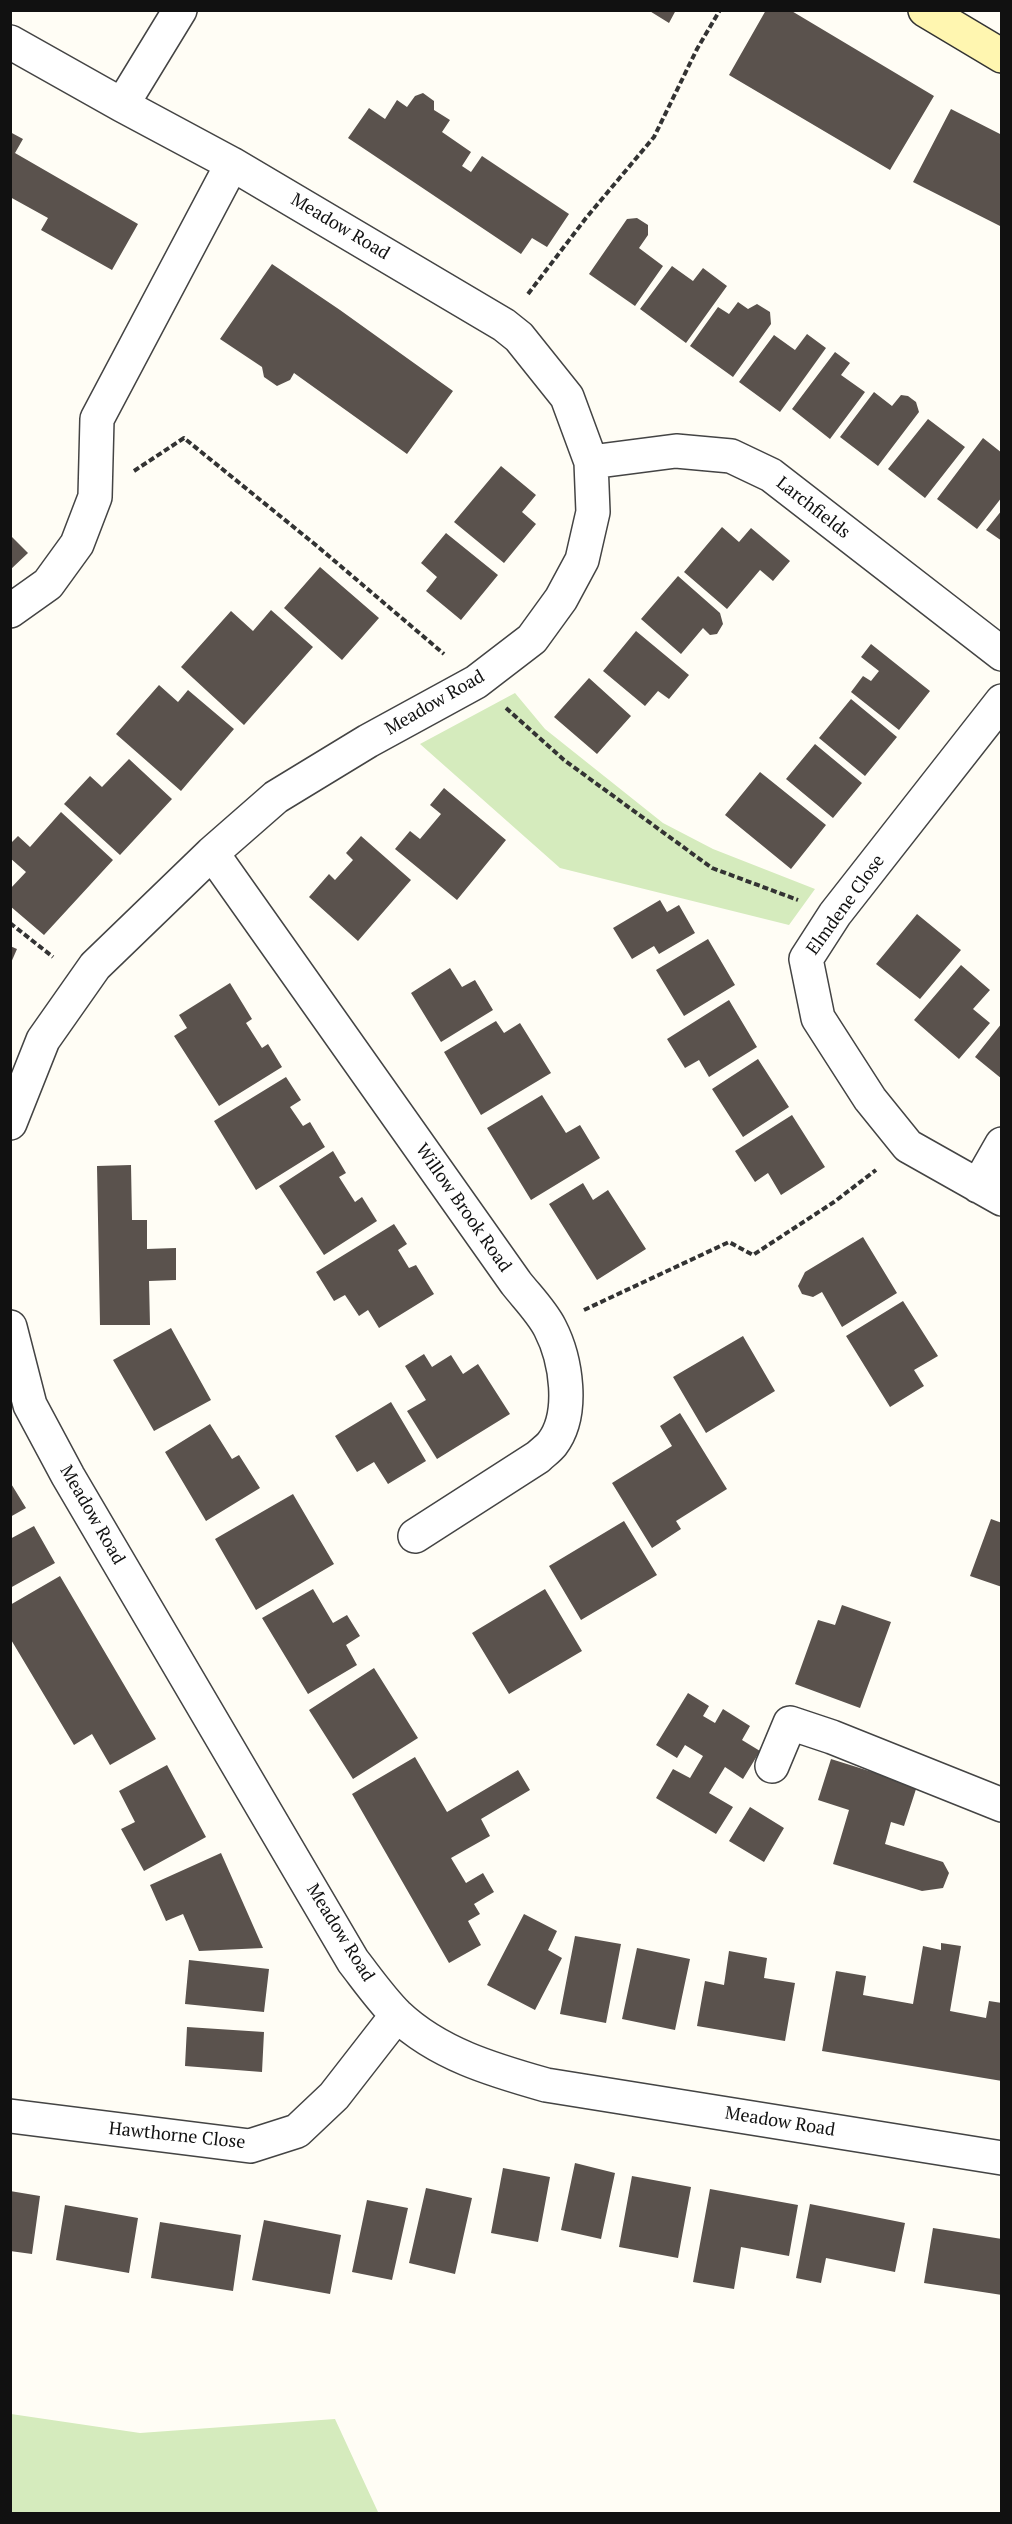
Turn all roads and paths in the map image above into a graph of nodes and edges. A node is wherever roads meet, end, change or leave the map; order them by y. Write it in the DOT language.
graph roads {
  1 [pos="180,10"];
  2 [pos="720,10"];
  3 [pos="925,10"];
  4 [pos="10,42"];
  5 [pos="1002,56"];
  6 [pos="122,105"];
  7 [pos="232,164"];
  8 [pos="504,325"];
  9 [pos="591,462"];
  10 [pos="10,611"];
  11 [pos="1002,654"];
  12 [pos="1002,701"];
  13 [pos="212,853"];
  14 [pos="10,923"];
  15 [pos="84,981"];
  16 [pos="10,1124"];
  17 [pos="1002,1144"];
  18 [pos="908,1146"];
  19 [pos="990,1192"];
  20 [pos="549,1326"];
  21 [pos="10,1327"];
  22 [pos="415,1536"];
  23 [pos="772,1766"];
  24 [pos="1002,1805"];
  25 [pos="397,2015"];
  26 [pos="10,2116"];
  27 [pos="1002,2158"];
  1 -- 6 [label="street"];
  2 -- 8 [label="path"];
  3 -- 5 [label="street"];
  4 -- 6 [label="street, Meadow Road"];
  6 -- 7 [label="street, Meadow Road"];
  7 -- 8 [label="street, Meadow Road"];
  7 -- 10 [label="street"];
  8 -- 9 [label="street, Meadow Road"];
  9 -- 11 [label="street, Larchfields"];
  9 -- 13 [label="street, Meadow Road"];
  12 -- 18 [label="street, Elmdene Close"];
  13 -- 15 [label="street, Meadow Road"];
  13 -- 20 [label="street, Willow Brook Road"];
  14 -- 15 [label="path"];
  15 -- 16 [label="street, Meadow Road"];
  17 -- 19 [label="street, Elmdene Close"];
  18 -- 19 [label="street, Elmdene Close"];
  18 -- 20 [label="path"];
  20 -- 22 [label="street, Willow Brook Road"];
  21 -- 25 [label="street, Meadow Road"];
  23 -- 24 [label="street"];
  25 -- 26 [label="street, Hawthorne Close"];
  25 -- 27 [label="street, Meadow Road"];
}
